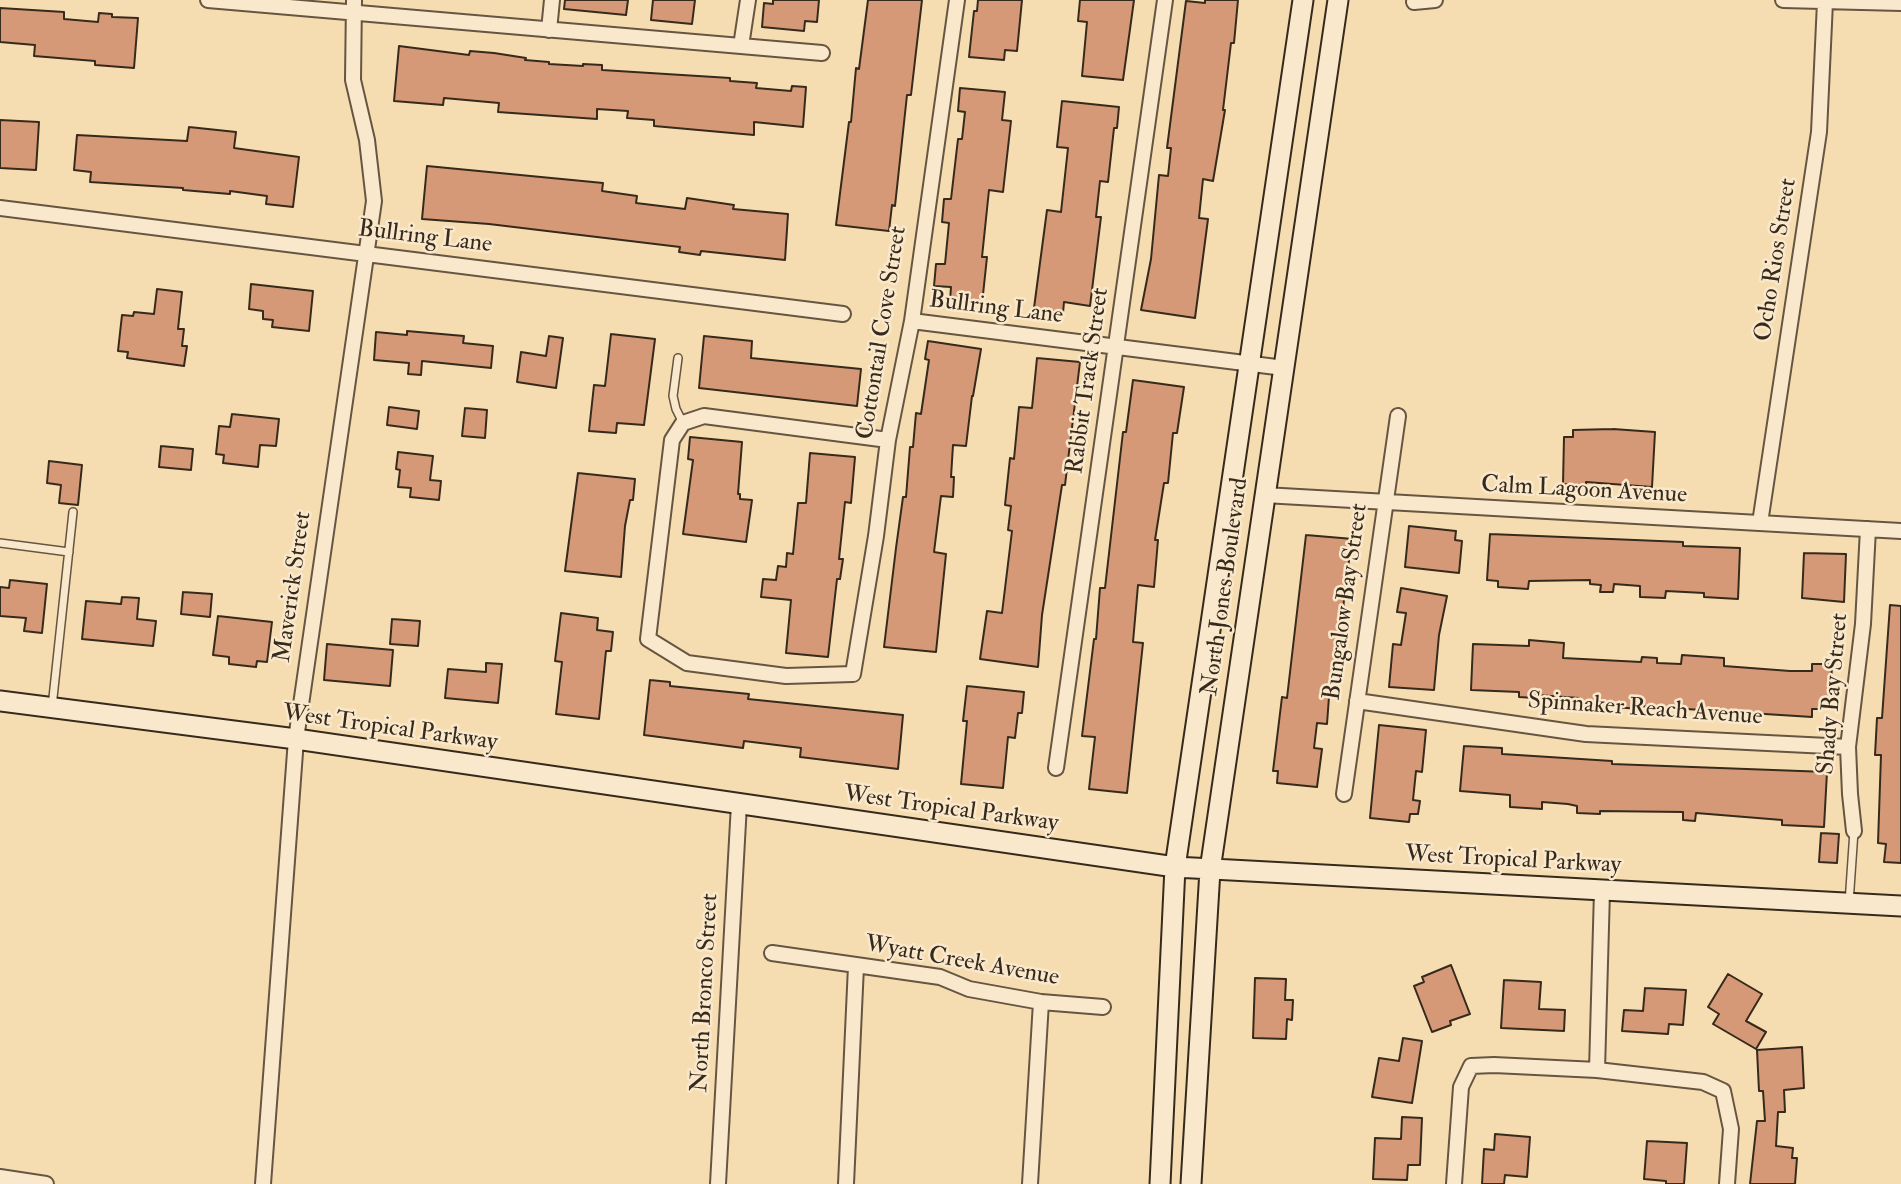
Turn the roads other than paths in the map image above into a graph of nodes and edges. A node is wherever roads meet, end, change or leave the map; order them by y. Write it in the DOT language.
graph roads {
  1 [pos="208,0"];
  2 [pos="552,0"];
  3 [pos="748,0"];
  4 [pos="957,0"];
  5 [pos="1165,0"];
  6 [pos="1303,0"];
  7 [pos="1338,0"];
  8 [pos="1435,0"];
  9 [pos="1783,0"];
  10 [pos="1414,2"];
  11 [pos="1825,2"];
  12 [pos="1901,3"];
  13 [pos="353,7"];
  14 [pos="549,30"];
  15 [pos="741,46"];
  16 [pos="822,53"];
  17 [pos="0,208"];
  18 [pos="366,254"];
  19 [pos="844,314"];
  20 [pos="912,321"];
  21 [pos="1117,346"];
  22 [pos="678,358"];
  23 [pos="1250,363"];
  24 [pos="1284,368"];
  25 [pos="1398,416"];
  26 [pos="683,423"];
  27 [pos="888,440"];
  28 [pos="1264,495"];
  29 [pos="1384,503"];
  30 [pos="73,512"];
  31 [pos="1760,523"];
  32 [pos="1868,529"];
  33 [pos="1901,531"];
  34 [pos="0,543"];
  35 [pos="69,552"];
  36 [pos="0,701"];
  37 [pos="1357,701"];
  38 [pos="52,708"];
  39 [pos="296,739"];
  40 [pos="1848,747"];
  41 [pos="1056,768"];
  42 [pos="1344,794"];
  43 [pos="739,804"];
  44 [pos="1854,831"];
  45 [pos="1175,867"];
  46 [pos="1210,870"];
  47 [pos="1602,891"];
  48 [pos="1849,903"];
  49 [pos="1901,906"];
  50 [pos="772,953"];
  51 [pos="856,966"];
  52 [pos="1041,1002"];
  53 [pos="1103,1007"];
  54 [pos="1597,1070"];
  55 [pos="0,1177"];
  56 [pos="46,1184"];
  57 [pos="263,1184"];
  58 [pos="718,1184"];
  59 [pos="846,1184"];
  60 [pos="1030,1184"];
  61 [pos="1160,1184"];
  62 [pos="1191,1184"];
  63 [pos="1454,1184"];
  64 [pos="1727,1184"];
  1 -- 13 [label="street"];
  2 -- 14 [label="street"];
  3 -- 15 [label="street"];
  4 -- 20 [label="street, Cottontail Cove Street"];
  5 -- 21 [label="street, Rabbit Track Street"];
  6 -- 23 [label="main road, North Jones Boulevard"];
  7 -- 24 [label="main road, North Jones Boulevard"];
  8 -- 10 [label="street"];
  9 -- 11 [label="street"];
  11 -- 12 [label="street"];
  11 -- 31 [label="street, Ocho Rios Street"];
  13 -- 14 [label="street"];
  13 -- 18 [label="street, Maverick Street"];
  14 -- 15 [label="street"];
  15 -- 16 [label="street"];
  17 -- 18 [label="street, Bullring Lane"];
  18 -- 19 [label="street, Bullring Lane"];
  18 -- 39 [label="street, Maverick Street"];
  20 -- 21 [label="street, Bullring Lane"];
  20 -- 27 [label="street, Cottontail Cove Street"];
  21 -- 23 [label="street, Bullring Lane"];
  21 -- 41 [label="street, Rabbit Track Street"];
  22 -- 26 [label="lane"];
  23 -- 24 [label="street, Bullring Lane"];
  23 -- 45 [label="main road, North Jones Boulevard"];
  24 -- 28 [label="main road, North Jones Boulevard"];
  25 -- 29 [label="street, Bungalow Bay Street"];
  26 -- 27 [label="street"];
  26 -- 27 [label="street, Cottontail Cove Street"];
  28 -- 29 [label="street, Calm Lagoon Avenue"];
  28 -- 46 [label="main road, North Jones Boulevard"];
  29 -- 31 [label="street, Calm Lagoon Avenue"];
  29 -- 37 [label="street, Bungalow Bay Street"];
  30 -- 35 [label="lane"];
  31 -- 32 [label="street, Calm Lagoon Avenue"];
  32 -- 33 [label="street, Calm Lagoon Avenue"];
  32 -- 40 [label="street, Shady Bay Street"];
  34 -- 35 [label="lane"];
  35 -- 38 [label="lane"];
  36 -- 38 [label="main road, West Tropical Parkway"];
  37 -- 40 [label="street, Spinnaker Reach Avenue"];
  37 -- 42 [label="street, Bungalow Bay Street"];
  38 -- 39 [label="main road, West Tropical Parkway"];
  39 -- 43 [label="main road, West Tropical Parkway"];
  39 -- 57 [label="street, Maverick Street"];
  40 -- 44 [label="street, Shady Bay Street"];
  43 -- 45 [label="main road, West Tropical Parkway"];
  43 -- 58 [label="street, North Bronco Street"];
  44 -- 48 [label="lane, Shady Bay Street"];
  45 -- 46 [label="main road, West Tropical Parkway"];
  45 -- 61 [label="main road, North Jones Boulevard"];
  46 -- 47 [label="main road, West Tropical Parkway"];
  46 -- 62 [label="main road, North Jones Boulevard"];
  47 -- 48 [label="main road, West Tropical Parkway"];
  47 -- 54 [label="street"];
  48 -- 49 [label="main road, West Tropical Parkway"];
  50 -- 51 [label="street, Wyatt Creek Avenue"];
  51 -- 52 [label="street, Wyatt Creek Avenue"];
  51 -- 59 [label="street"];
  52 -- 53 [label="street, Wyatt Creek Avenue"];
  52 -- 60 [label="street"];
  54 -- 63 [label="street"];
  54 -- 64 [label="street"];
  55 -- 56 [label="street"];
}
